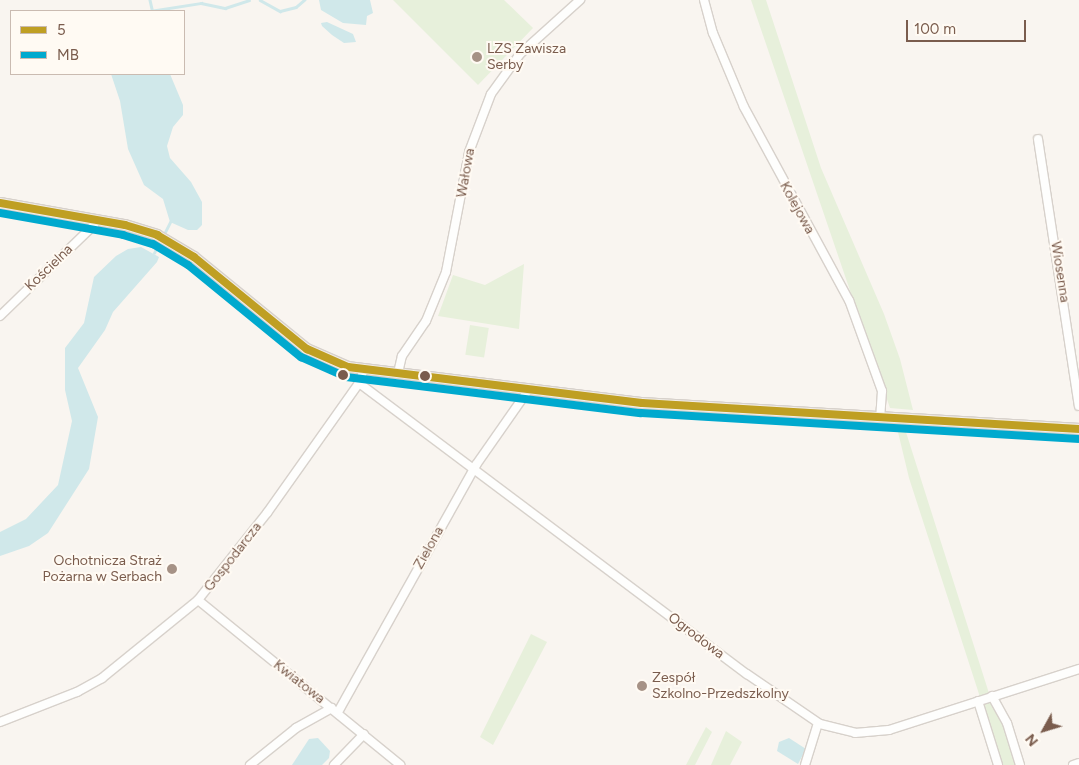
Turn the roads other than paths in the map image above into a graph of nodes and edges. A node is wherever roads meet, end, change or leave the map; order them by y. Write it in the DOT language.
graph roads {
  1 [pos="580,0"];
  2 [pos="704,0"];
  3 [pos="1038,139"];
  4 [pos="0,203"];
  5 [pos="94,220"];
  6 [pos="0,316"];
  7 [pos="364,369"];
  8 [pos="398,373"];
  9 [pos="358,383"];
  10 [pos="529,389"];
  11 [pos="1079,406"];
  12 [pos="880,418"];
  13 [pos="1079,429"];
  14 [pos="474,470"];
  15 [pos="198,600"];
  16 [pos="1079,670"];
  17 [pos="992,696"];
  18 [pos="978,701"];
  19 [pos="335,710"];
  20 [pos="0,722"];
  21 [pos="818,723"];
  22 [pos="364,734"];
  23 [pos="1079,763"];
  24 [pos="250,765"];
  25 [pos="334,765"];
  26 [pos="400,765"];
  27 [pos="805,765"];
  28 [pos="998,765"];
  29 [pos="1020,765"];
  30 [pos="1073,765"];
  1 -- 8 [label="street, Wałowa"];
  2 -- 12 [label="street, Kolejowa"];
  3 -- 11 [label="street, Wiosenna"];
  4 -- 5 [label="main road"];
  5 -- 6 [label="street, Kościelna"];
  5 -- 7 [label="main road"];
  7 -- 8 [label="main road"];
  7 -- 9 [label="street, Gospodarcza"];
  8 -- 10 [label="main road"];
  9 -- 14 [label="street, Ogrodowa"];
  9 -- 15 [label="street, Gospodarcza"];
  10 -- 12 [label="main road"];
  10 -- 14 [label="street, Zielona"];
  12 -- 13 [label="main road"];
  14 -- 19 [label="street, Zielona"];
  14 -- 21 [label="street, Ogrodowa"];
  15 -- 19 [label="street, Kwiatowa"];
  15 -- 20 [label="street, Gospodarcza"];
  16 -- 17 [label="street, Ogrodowa"];
  17 -- 18 [label="street, Ogrodowa"];
  17 -- 29 [label="street"];
  18 -- 21 [label="street, Ogrodowa"];
  18 -- 28 [label="street"];
  19 -- 22 [label="street, Kwiatowa"];
  19 -- 24 [label="street, Zielona"];
  21 -- 27 [label="street"];
  22 -- 25 [label="street"];
  22 -- 26 [label="street, Kwiatowa"];
  23 -- 30 [label="street"];
}
